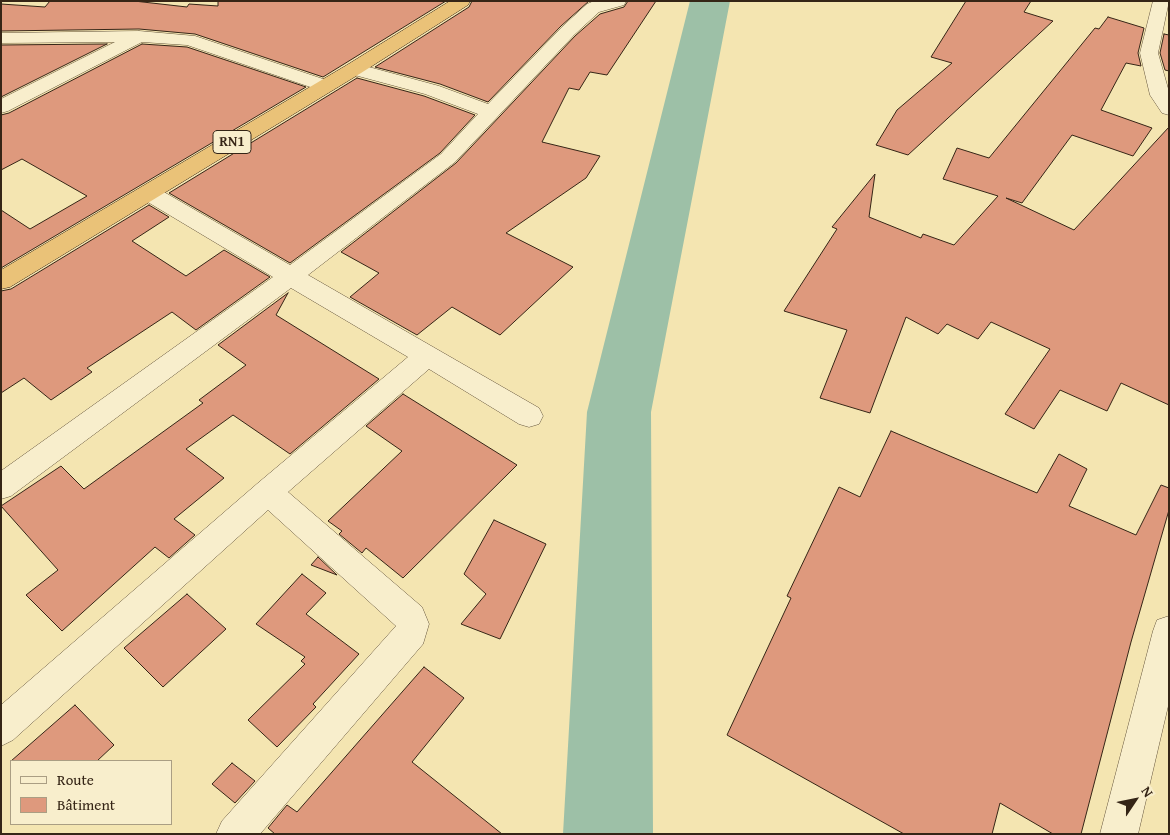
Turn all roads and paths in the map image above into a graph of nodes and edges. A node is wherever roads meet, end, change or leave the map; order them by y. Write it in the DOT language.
graph roads {
  1 [pos="462,1"];
  2 [pos="618,1"];
  3 [pos="1162,1"];
  4 [pos="140,36"];
  5 [pos="1,38"];
  6 [pos="354,69"];
  7 [pos="325,86"];
  8 [pos="1,108"];
  9 [pos="1169,109"];
  10 [pos="492,112"];
  11 [pos="148,193"];
  12 [pos="292,275"];
  13 [pos="1,282"];
  14 [pos="427,356"];
  15 [pos="529,416"];
  16 [pos="1,487"];
  17 [pos="268,492"];
  18 [pos="1169,631"];
  19 [pos="1,728"];
  20 [pos="235,834"];
  21 [pos="1119,834"];
  1 -- 6 [label="highway, RN1"];
  2 -- 10 [label="street"];
  3 -- 9 [label="street"];
  4 -- 5 [label="street"];
  4 -- 7 [label="street"];
  4 -- 8 [label="street"];
  6 -- 7 [label="highway, RN1"];
  6 -- 10 [label="street"];
  7 -- 11 [label="highway, RN1"];
  10 -- 12 [label="street"];
  11 -- 12 [label="street"];
  11 -- 13 [label="highway, RN1"];
  12 -- 14 [label="street"];
  12 -- 16 [label="street"];
  14 -- 15 [label="street"];
  14 -- 17 [label="street"];
  17 -- 19 [label="street"];
  17 -- 20 [label="street"];
  18 -- 21 [label="street"];
}
